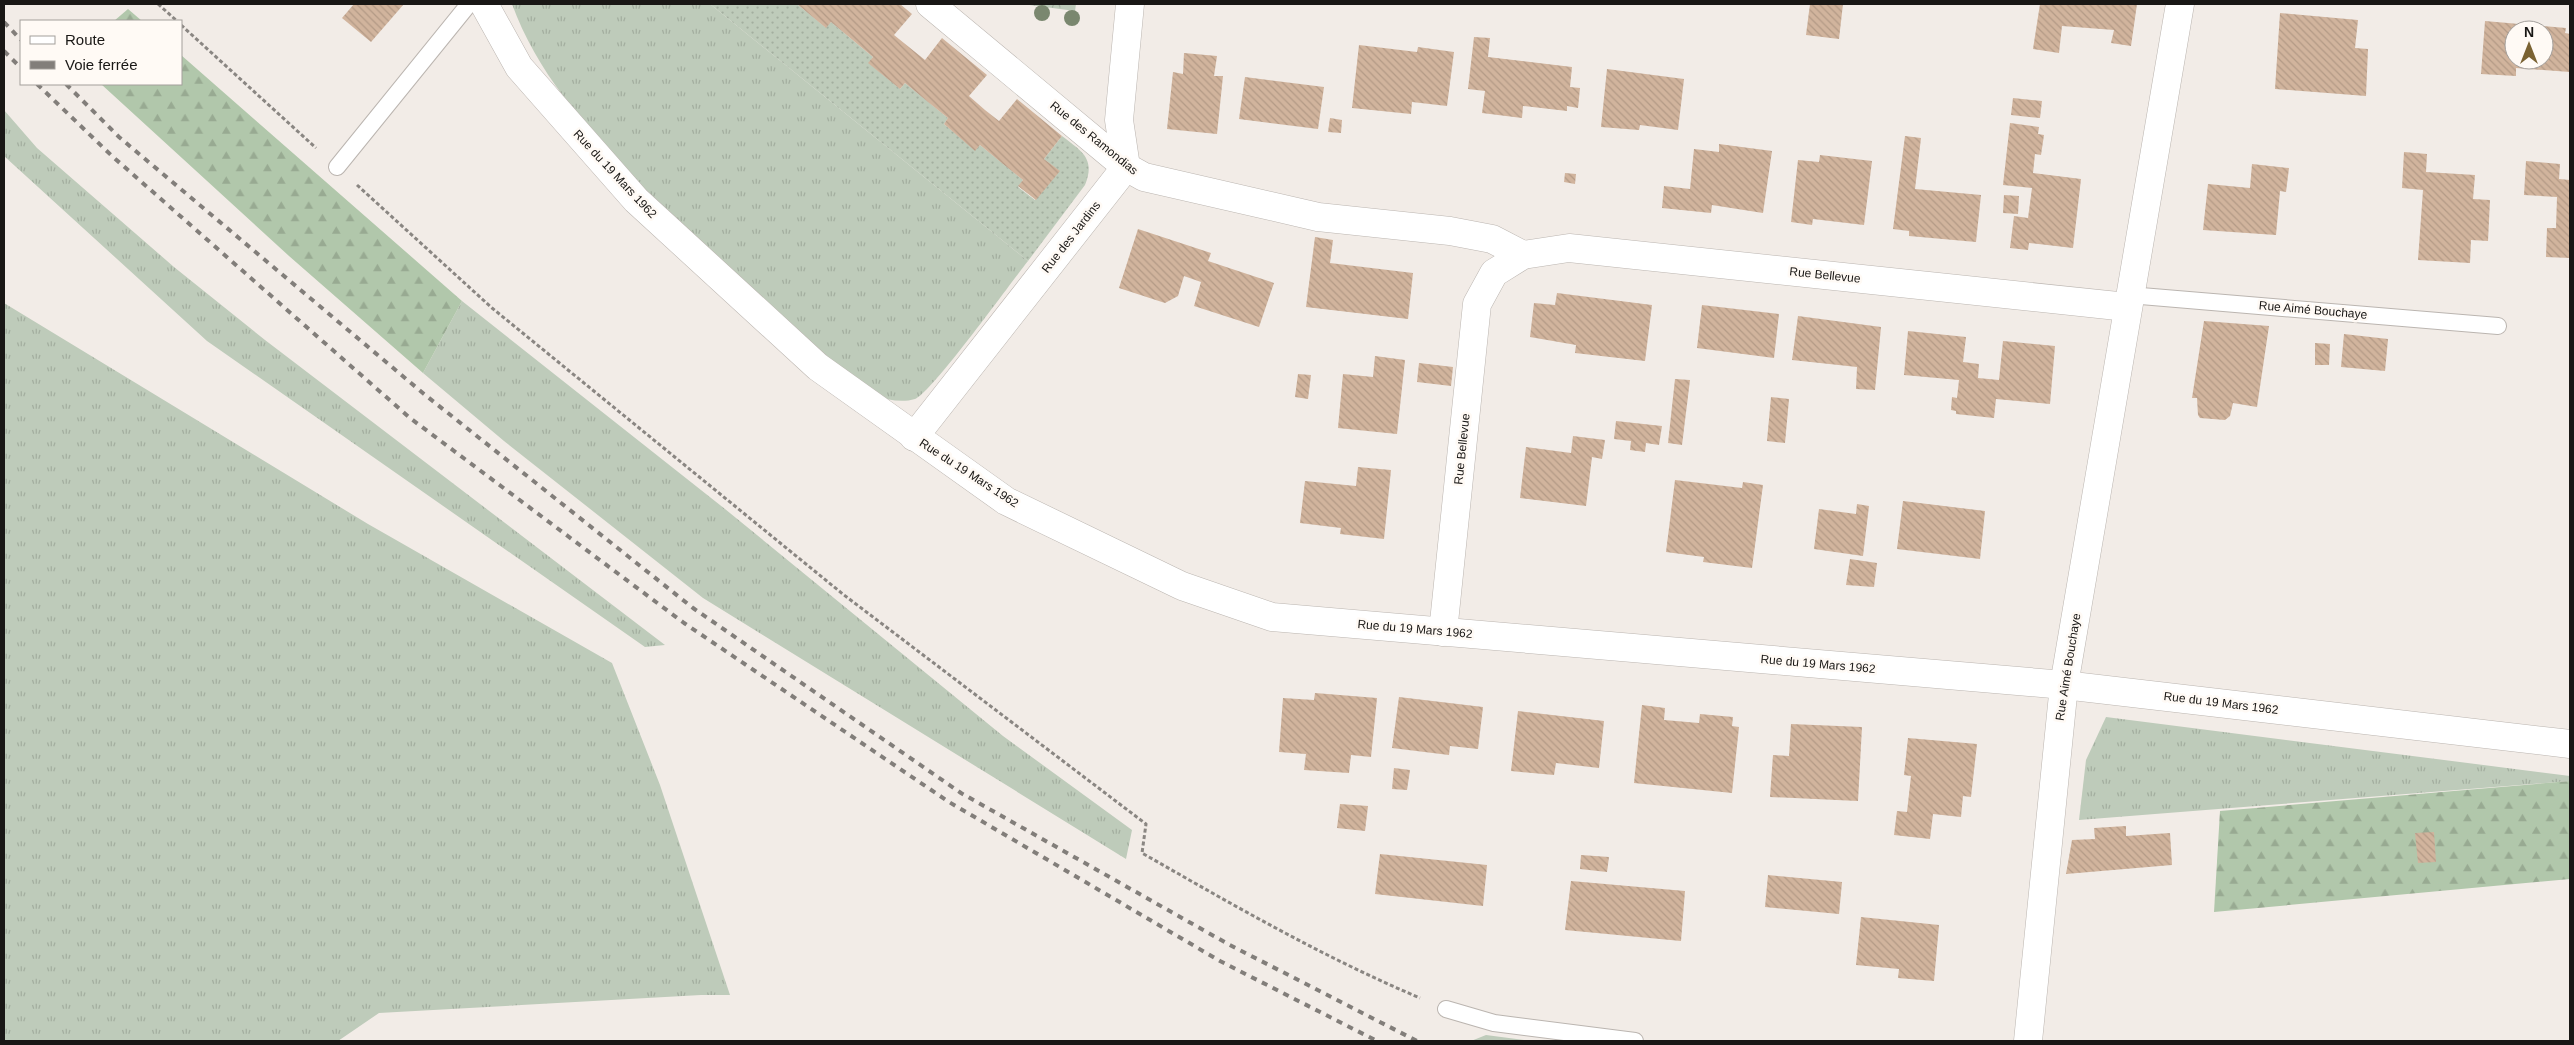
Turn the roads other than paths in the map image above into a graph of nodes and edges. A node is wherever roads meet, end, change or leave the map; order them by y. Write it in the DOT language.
graph roads {
  1 [pos="468,4"];
  2 [pos="484,4"];
  3 [pos="930,4"];
  4 [pos="1130,4"];
  5 [pos="2180,4"];
  6 [pos="337,167"];
  7 [pos="1126,167"];
  8 [pos="1522,255"];
  9 [pos="2128,301"];
  10 [pos="2498,326"];
  11 [pos="914,437"];
  12 [pos="1443,632"];
  13 [pos="2064,685"];
  14 [pos="2570,744"];
  15 [pos="1446,1009"];
  16 [pos="1635,1041"];
  17 [pos="2028,1041"];
  1 -- 6 [label="lane"];
  2 -- 11 [label="street, Rue du 19 Mars 1962"];
  3 -- 7 [label="street, Rue des Ramondias"];
  4 -- 7 [label="street"];
  5 -- 9 [label="street, Rue Aimé Bouchaye"];
  7 -- 8 [label="street, Rue des Ramondias"];
  7 -- 11 [label="street, Rue des Jardins"];
  8 -- 9 [label="street, Rue Bellevue"];
  8 -- 12 [label="street, Rue Bellevue"];
  9 -- 10 [label="lane, Rue Aimé Bouchaye"];
  9 -- 13 [label="street, Rue Aimé Bouchaye"];
  11 -- 12 [label="street, Rue du 19 Mars 1962"];
  12 -- 13 [label="street, Rue du 19 Mars 1962"];
  13 -- 14 [label="street, Rue du 19 Mars 1962"];
  13 -- 17 [label="street, Rue Aimé Bouchaye"];
  15 -- 16 [label="lane"];
}
